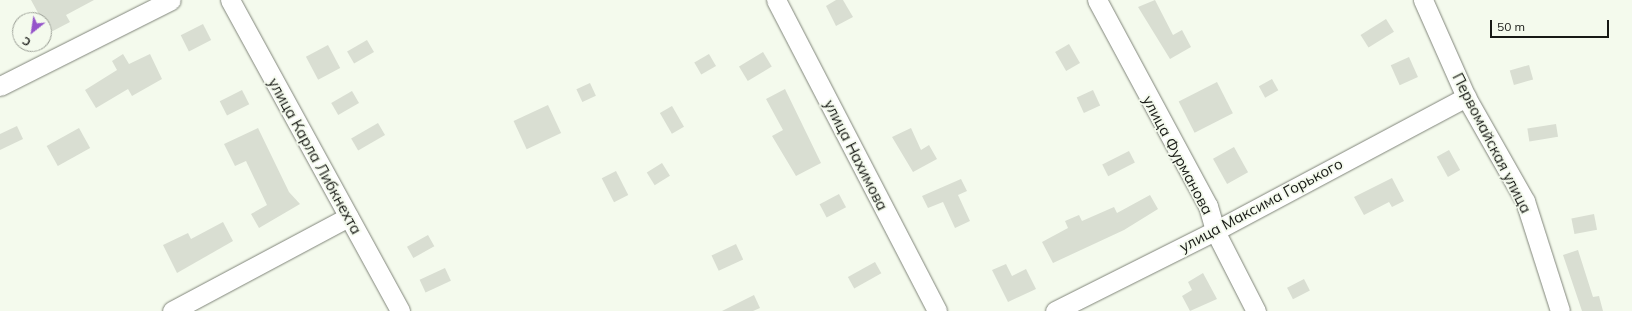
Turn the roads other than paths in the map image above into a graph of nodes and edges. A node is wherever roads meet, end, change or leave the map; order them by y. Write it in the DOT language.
graph roads {
  1 [pos="171,0"];
  2 [pos="230,0"];
  3 [pos="776,0"];
  4 [pos="1097,0"];
  5 [pos="1424,0"];
  6 [pos="0,86"];
  7 [pos="1466,96"];
  8 [pos="348,217"];
  9 [pos="1215,231"];
  10 [pos="172,311"];
  11 [pos="400,311"];
  12 [pos="937,311"];
  13 [pos="1055,311"];
  14 [pos="1256,311"];
  15 [pos="1560,311"];
  1 -- 6 [label="street"];
  2 -- 8 [label="street, улица Карла Либкнехта"];
  3 -- 12 [label="street, улица Нахимова"];
  4 -- 9 [label="street, улица Фурманова"];
  5 -- 7 [label="street, Первомайская улица"];
  7 -- 9 [label="street, улица Максима Горького"];
  7 -- 15 [label="street, Первомайская улица"];
  8 -- 10 [label="street"];
  8 -- 11 [label="street, улица Карла Либкнехта"];
  9 -- 13 [label="street, улица Максима Горького"];
  9 -- 14 [label="street, улица Фурманова"];
}
